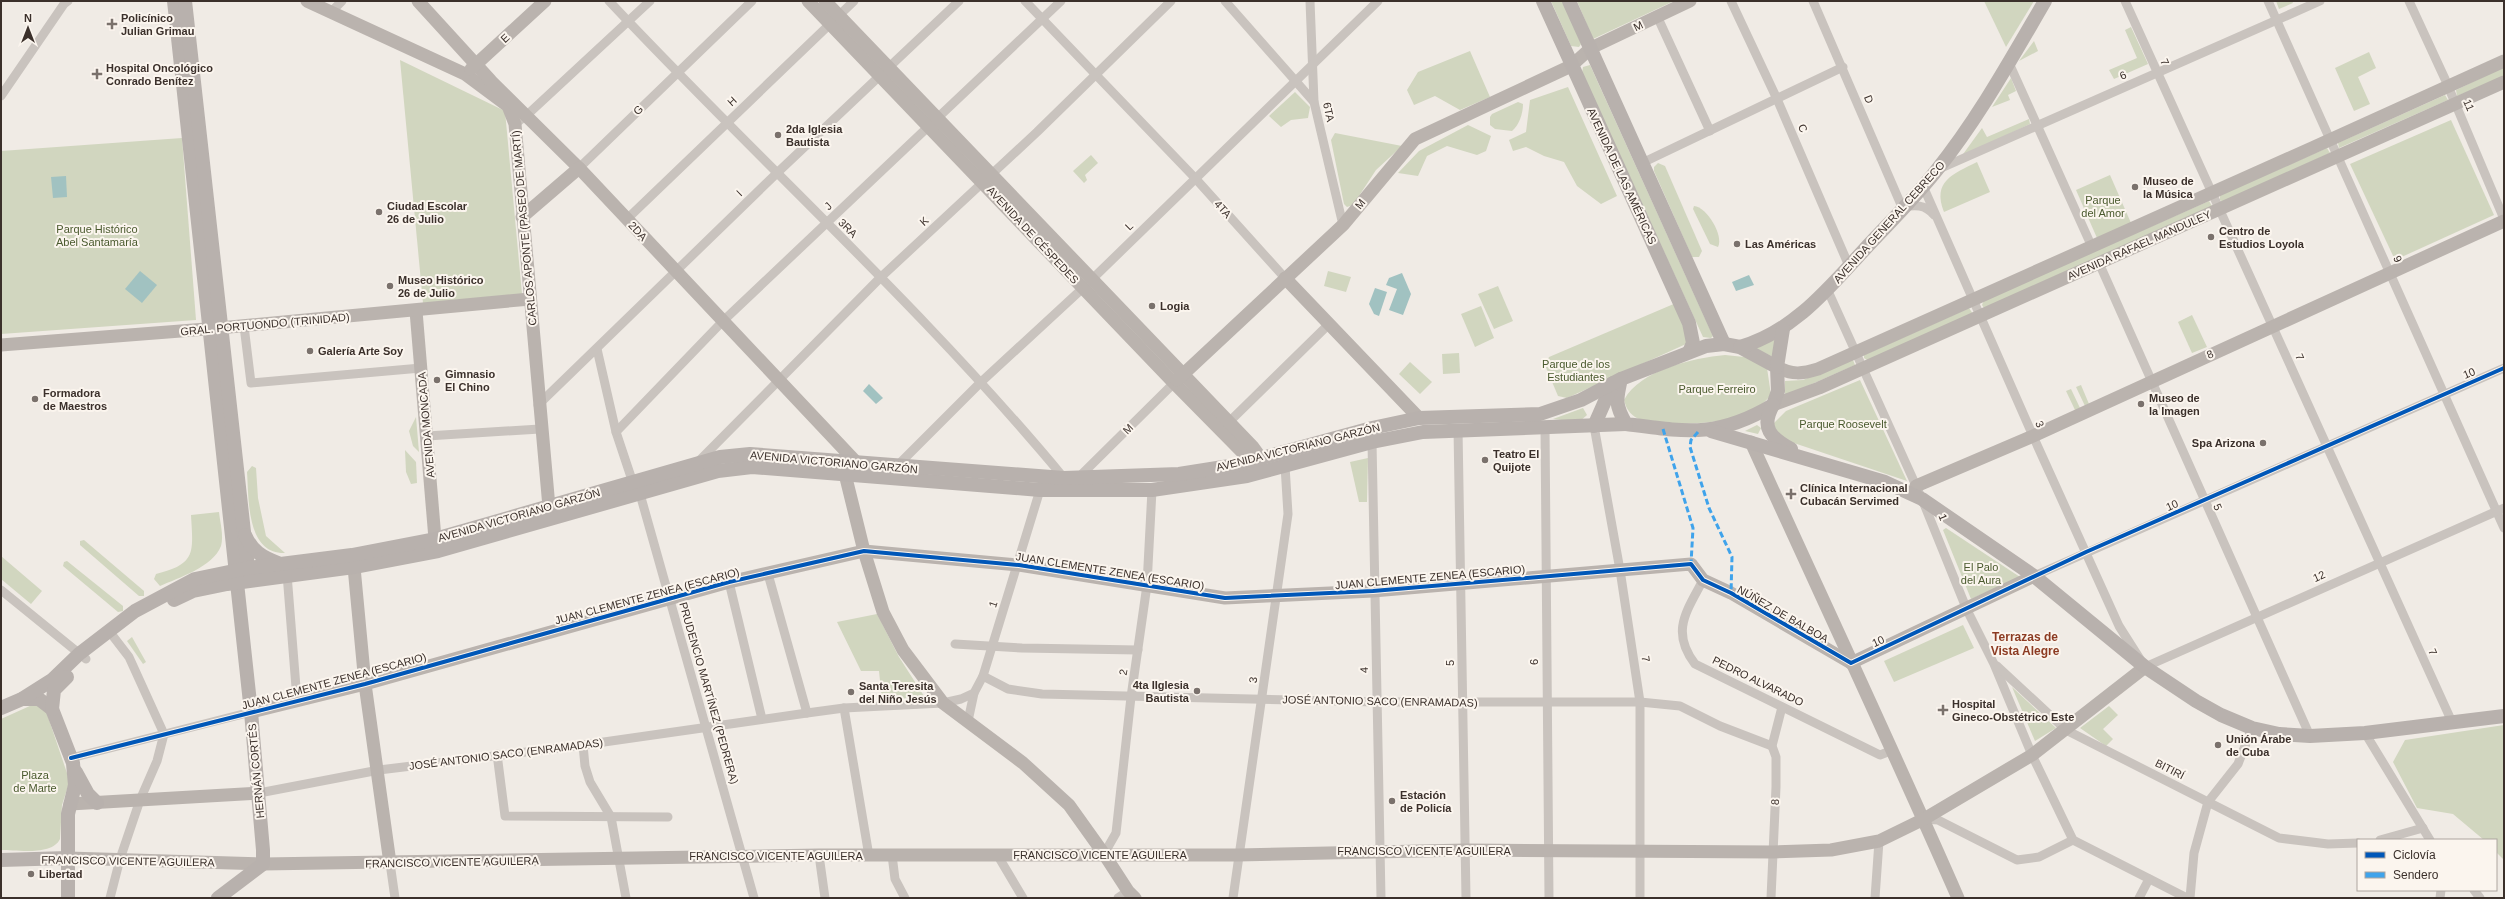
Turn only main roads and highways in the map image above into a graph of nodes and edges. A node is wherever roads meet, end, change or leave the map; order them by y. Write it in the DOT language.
graph roads {
  1 [pos="174,1"];
  2 [pos="185,1"];
  3 [pos="307,1"];
  4 [pos="418,1"];
  5 [pos="545,1"];
  6 [pos="808,1"];
  7 [pos="825,1"];
  8 [pos="1543,1"];
  9 [pos="1569,1"];
  10 [pos="1690,1"];
  11 [pos="2045,1"];
  12 [pos="835,20"];
  13 [pos="1591,48"];
  14 [pos="2504,61"];
  15 [pos="478,64"];
  16 [pos="1571,66"];
  17 [pos="465,74"];
  18 [pos="491,81"];
  19 [pos="2504,82"];
  20 [pos="579,168"];
  21 [pos="522,217"];
  22 [pos="2504,220"];
  23 [pos="1285,278"];
  24 [pos="530,299"];
  25 [pos="416,311"];
  26 [pos="214,328"];
  27 [pos="1783,329"];
  28 [pos="1724,344"];
  29 [pos="1,345"];
  30 [pos="1740,347"];
  31 [pos="1689,352"];
  32 [pos="1777,367"];
  33 [pos="1178,379"];
  34 [pos="1617,381"];
  35 [pos="1581,400"];
  36 [pos="1773,405"];
  37 [pos="1419,418"];
  38 [pos="1626,424"];
  39 [pos="1590,426"];
  40 [pos="1711,431"];
  41 [pos="1750,442"];
  42 [pos="1805,458"];
  43 [pos="1265,460"];
  44 [pos="697,462"];
  45 [pos="856,462"];
  46 [pos="896,467"];
  47 [pos="845,474"];
  48 [pos="636,488"];
  49 [pos="654,490"];
  50 [pos="1919,493"];
  51 [pos="549,507"];
  52 [pos="237,532"];
  53 [pos="435,539"];
  54 [pos="864,550"];
  55 [pos="1691,564"];
  56 [pos="354,567"];
  57 [pos="284,569"];
  58 [pos="241,574"];
  59 [pos="208,575"];
  60 [pos="2034,576"];
  61 [pos="112,634"];
  62 [pos="82,656"];
  63 [pos="1851,663"];
  64 [pos="2144,667"];
  65 [pos="365,684"];
  66 [pos="22,699"];
  67 [pos="1,708"];
  68 [pos="52,709"];
  69 [pos="252,712"];
  70 [pos="2504,716"];
  71 [pos="73,763"];
  72 [pos="258,793"];
  73 [pos="97,803"];
  74 [pos="70,804"];
  75 [pos="1924,819"];
  76 [pos="1104,854"];
  77 [pos="68,858"];
  78 [pos="1,860"];
  79 [pos="263,864"];
  80 [pos="390,864"];
  81 [pos="1127,896"];
  82 [pos="68,898"];
  83 [pos="218,898"];
  84 [pos="1958,898"];
  1 -- 26 [label="main road"];
  2 -- 26 [label="main road"];
  3 -- 17 [label="main road, CARLOS APONTE (PASEO DE MARTÍ)"];
  4 -- 15 [label="main road, 2DA"];
  5 -- 15 [label="main road, E"];
  6 -- 12 [label="main road, AVENIDA DE CÉSPEDES"];
  7 -- 12 [label="main road, AVENIDA DE CÉSPEDES"];
  8 -- 16 [label="main road, AVENIDA DE LAS AMÉRICAS"];
  9 -- 13 [label="main road, AVENIDA DE LAS AMÉRICAS"];
  10 -- 13 [label="main road, M"];
  11 -- 27 [label="main road, AVENIDA GENERAL CEBRECO"];
  12 -- 33 [label="main road, AVENIDA DE CÉSPEDES"];
  13 -- 16 [label="main road, M"];
  13 -- 28 [label="main road, AVENIDA DE LAS AMÉRICAS"];
  14 -- 32 [label="main road, AVENIDA RAFAEL MANDULEY"];
  15 -- 17 [label="main road, E"];
  15 -- 18 [label="main road, 2DA"];
  16 -- 23 [label="main road, M"];
  16 -- 31 [label="main road, AVENIDA DE LAS AMÉRICAS"];
  17 -- 18 [label="main road"];
  17 -- 21 [label="main road, CARLOS APONTE (PASEO DE MARTÍ)"];
  18 -- 20 [label="main road, 2DA"];
  19 -- 36 [label="main road, AVENIDA RAFAEL MANDULEY"];
  20 -- 21 [label="main road, G"];
  20 -- 45 [label="main road, 2DA"];
  21 -- 24 [label="main road, CARLOS APONTE (PASEO DE MARTÍ)"];
  22 -- 50 [label="main road, 8"];
  23 -- 33 [label="main road, M"];
  23 -- 37 [label="main road, 4TA"];
  24 -- 25 [label="main road, GRAL. PORTUONDO (TRINIDAD)"];
  24 -- 51 [label="main road, CARLOS APONTE (PASEO DE MARTÍ)"];
  25 -- 26 [label="main road, GRAL. PORTUONDO (TRINIDAD)"];
  25 -- 53 [label="main road, AVENIDA MONCADA"];
  26 -- 29 [label="main road, GRAL. PORTUONDO (TRINIDAD)"];
  26 -- 52 [label="main road, HERNÁN CORTÉS"];
  27 -- 30 [label="main road, AVENIDA GENERAL CEBRECO"];
  27 -- 32 [label="main road"];
  28 -- 30 [label="main road, AVENIDA VICTORIANO GARZÓN"];
  28 -- 31 [label="main road, AVENIDA VICTORIANO GARZÓN"];
  30 -- 32 [label="main road"];
  31 -- 34 [label="main road, AVENIDA VICTORIANO GARZÓN"];
  32 -- 36 [label="main road"];
  33 -- 43 [label="main road, AVENIDA DE CÉSPEDES"];
  33 -- 43 [label="main road, AVENIDA DE CÉSPEDES"];
  34 -- 35 [label="main road, AVENIDA VICTORIANO GARZÓN"];
  34 -- 38 [label="main road"];
  34 -- 39 [label="main road"];
  35 -- 37 [label="main road, AVENIDA VICTORIANO GARZÓN"];
  35 -- 39 [label="main road"];
  36 -- 40 [label="main road"];
  36 -- 42 [label="main road"];
  37 -- 43 [label="main road, AVENIDA VICTORIANO GARZÓN"];
  38 -- 39 [label="main road, AVENIDA VICTORIANO GARZÓN"];
  38 -- 40 [label="main road, AVENIDA VICTORIANO GARZÓN"];
  39 -- 43 [label="main road, AVENIDA VICTORIANO GARZÓN"];
  40 -- 41 [label="main road"];
  41 -- 42 [label="main road"];
  41 -- 63 [label="main road"];
  42 -- 50 [label="main road"];
  43 -- 46 [label="main road, AVENIDA VICTORIANO GARZÓN"];
  43 -- 47 [label="main road, AVENIDA VICTORIANO GARZÓN"];
  44 -- 45 [label="main road, AVENIDA VICTORIANO GARZÓN"];
  44 -- 48 [label="main road, AVENIDA VICTORIANO GARZÓN"];
  44 -- 49 [label="main road"];
  45 -- 46 [label="main road, AVENIDA VICTORIANO GARZÓN"];
  46 -- 47 [label="main road"];
  47 -- 49 [label="main road, AVENIDA VICTORIANO GARZÓN"];
  47 -- 54 [label="main road"];
  48 -- 49 [label="main road, AVENIDA VICTORIANO GARZÓN"];
  48 -- 51 [label="main road, AVENIDA VICTORIANO GARZÓN"];
  48 -- 56 [label="main road, AVENIDA VICTORIANO GARZÓN"];
  50 -- 60 [label="main road"];
  51 -- 53 [label="main road, AVENIDA VICTORIANO GARZÓN"];
  52 -- 57 [label="main road"];
  52 -- 58 [label="main road, HERNÁN CORTÉS"];
  52 -- 59 [label="main road"];
  53 -- 57 [label="main road, AVENIDA VICTORIANO GARZÓN"];
  54 -- 55 [label="main road, JUAN CLEMENTE ZENEA (ESCARIO)"];
  54 -- 65 [label="main road, JUAN CLEMENTE ZENEA (ESCARIO)"];
  54 -- 76 [label="main road"];
  55 -- 63 [label="main road, NÚÑEZ DE BALBOA"];
  56 -- 57 [label="main road, AVENIDA VICTORIANO GARZÓN"];
  56 -- 65 [label="main road"];
  57 -- 58 [label="main road, AVENIDA VICTORIANO GARZÓN"];
  58 -- 59 [label="main road, AVENIDA VICTORIANO GARZÓN"];
  58 -- 61 [label="main road, AVENIDA VICTORIANO GARZÓN"];
  58 -- 69 [label="main road, HERNÁN CORTÉS"];
  59 -- 61 [label="main road, AVENIDA VICTORIANO GARZÓN"];
  60 -- 63 [label="main road, 10"];
  60 -- 64 [label="main road"];
  61 -- 62 [label="main road, AVENIDA VICTORIANO GARZÓN"];
  62 -- 66 [label="main road, AVENIDA VICTORIANO GARZÓN"];
  62 -- 68 [label="main road, AVENIDA VICTORIANO GARZÓN"];
  63 -- 75 [label="main road"];
  64 -- 70 [label="main road"];
  64 -- 75 [label="main road, FRANCISCO VICENTE AGUILERA"];
  65 -- 69 [label="main road, JUAN CLEMENTE ZENEA (ESCARIO)"];
  65 -- 80 [label="main road"];
  66 -- 67 [label="main road, AVENIDA VICTORIANO GARZÓN"];
  66 -- 68 [label="main road"];
  68 -- 71 [label="main road"];
  69 -- 72 [label="main road, HERNÁN CORTÉS"];
  71 -- 73 [label="main road"];
  71 -- 74 [label="main road"];
  72 -- 73 [label="main road, JOSÉ ANTONIO SACO (ENRAMADAS)"];
  72 -- 79 [label="main road, HERNÁN CORTÉS"];
  73 -- 74 [label="main road, JOSÉ ANTONIO SACO (ENRAMADAS)"];
  74 -- 77 [label="main road"];
  75 -- 76 [label="main road, FRANCISCO VICENTE AGUILERA"];
  75 -- 84 [label="main road"];
  76 -- 80 [label="main road, FRANCISCO VICENTE AGUILERA"];
  76 -- 81 [label="main road"];
  77 -- 78 [label="main road, FRANCISCO VICENTE AGUILERA"];
  77 -- 79 [label="main road, FRANCISCO VICENTE AGUILERA"];
  77 -- 82 [label="main road"];
  79 -- 80 [label="main road, FRANCISCO VICENTE AGUILERA"];
  79 -- 83 [label="main road"];
}
